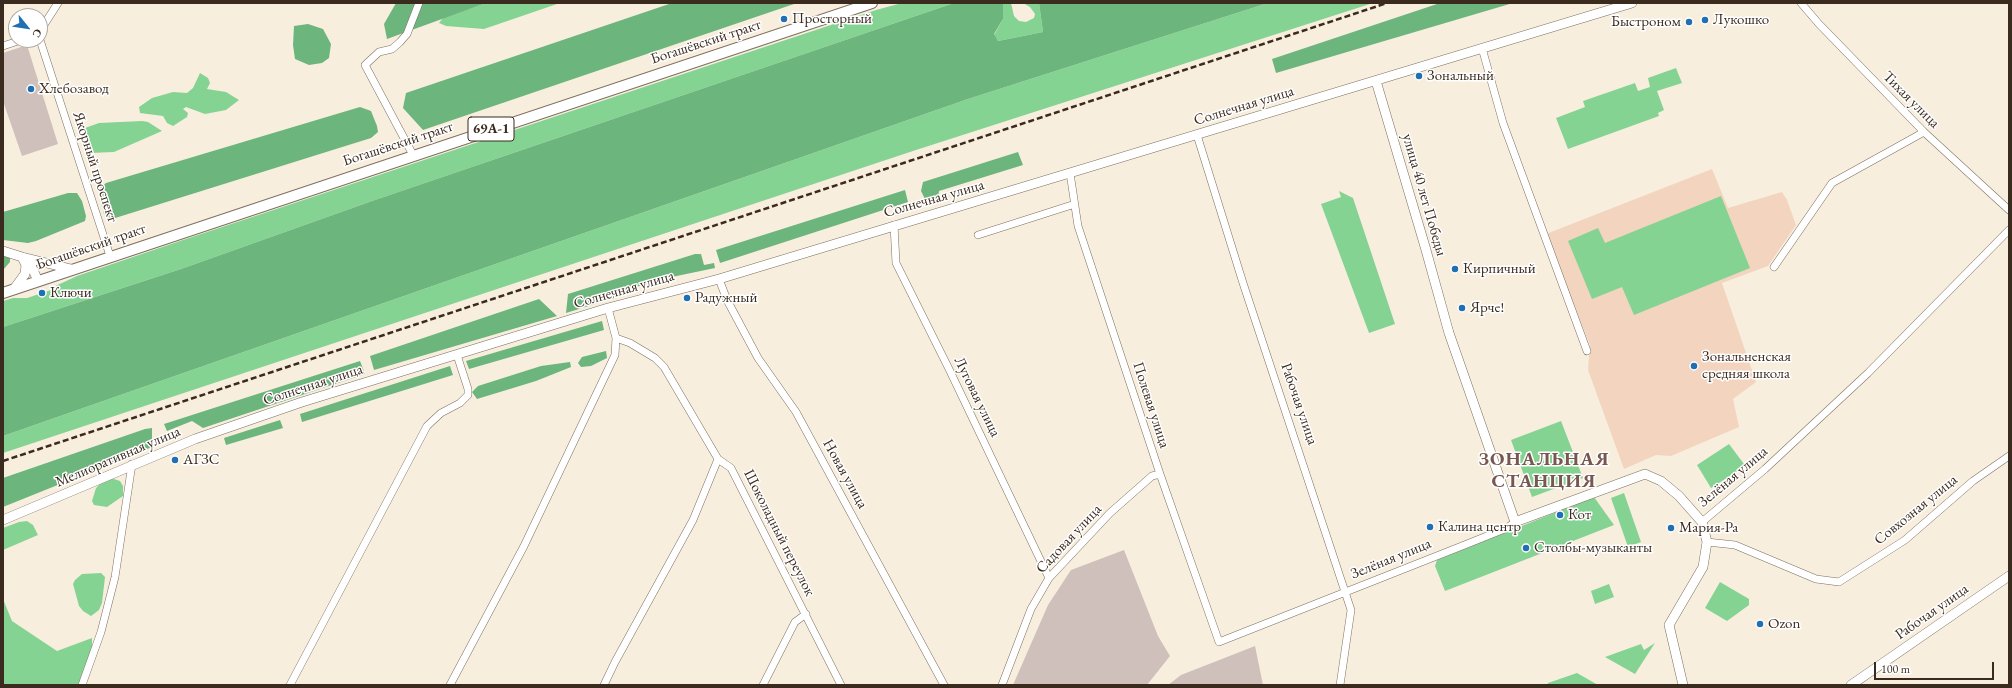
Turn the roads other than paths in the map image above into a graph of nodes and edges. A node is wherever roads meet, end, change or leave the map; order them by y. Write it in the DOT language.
graph roads {
  1 [pos="58,3"];
  2 [pos="419,3"];
  3 [pos="872,3"];
  4 [pos="1632,3"];
  5 [pos="1801,3"];
  6 [pos="48,19"];
  7 [pos="43,48"];
  8 [pos="1482,48"];
  9 [pos="1376,81"];
  10 [pos="1924,132"];
  11 [pos="1197,135"];
  12 [pos="413,155"];
  13 [pos="1070,173"];
  14 [pos="1075,204"];
  15 [pos="2009,210"];
  16 [pos="894,225"];
  17 [pos="2009,230"];
  18 [pos="978,235"];
  19 [pos="3,251"];
  20 [pos="110,256"];
  21 [pos="22,257"];
  22 [pos="1774,267"];
  23 [pos="71,269"];
  24 [pos="719,279"];
  25 [pos="38,281"];
  26 [pos="14,289"];
  27 [pos="3,293"];
  28 [pos="608,308"];
  29 [pos="616,338"];
  30 [pos="1587,351"];
  31 [pos="457,355"];
  32 [pos="244,422"];
  33 [pos="2009,456"];
  34 [pos="718,459"];
  35 [pos="132,464"];
  36 [pos="1160,474"];
  37 [pos="3,520"];
  38 [pos="1515,522"];
  39 [pos="1702,522"];
  40 [pos="1707,542"];
  41 [pos="2009,576"];
  42 [pos="1049,578"];
  43 [pos="1345,592"];
  44 [pos="806,614"];
  45 [pos="1219,642"];
  46 [pos="82,685"];
  47 [pos="290,685"];
  48 [pos="450,685"];
  49 [pos="604,685"];
  50 [pos="763,685"];
  51 [pos="840,685"];
  52 [pos="944,685"];
  53 [pos="1002,685"];
  54 [pos="1340,685"];
  55 [pos="1683,685"];
  56 [pos="1851,685"];
  1 -- 6 [label="street"];
  2 -- 12 [label="street"];
  3 -- 12 [label="main road, Богашёвский тракт / 69А-1"];
  4 -- 8 [label="street, Солнечная улица"];
  5 -- 10 [label="street, Тихая улица"];
  7 -- 20 [label="street, Якорный проспект"];
  8 -- 9 [label="street, Солнечная улица"];
  8 -- 30 [label="street"];
  9 -- 11 [label="street, Солнечная улица"];
  9 -- 38 [label="street, улица 40 лет Победы"];
  10 -- 15 [label="street, Тихая улица"];
  10 -- 22 [label="street"];
  11 -- 13 [label="street, Солнечная улица"];
  11 -- 43 [label="street, Рабочая улица"];
  12 -- 20 [label="main road, Богашёвский тракт / 69А-1"];
  13 -- 14 [label="street, Полевая улица"];
  13 -- 16 [label="street, Солнечная улица"];
  14 -- 18 [label="street"];
  14 -- 36 [label="street, Полевая улица"];
  16 -- 24 [label="street, Солнечная улица"];
  16 -- 42 [label="street, Луговая улица"];
  17 -- 39 [label="street, Зелёная улица"];
  19 -- 21 [label="street"];
  20 -- 23 [label="main road, Богашёвский тракт / 69А-1"];
  21 -- 23 [label="street"];
  21 -- 25 [label="street"];
  21 -- 26 [label="street"];
  23 -- 25 [label="main road, Богашёвский тракт / 69А-1"];
  24 -- 28 [label="street, Солнечная улица"];
  24 -- 52 [label="street, Новая улица"];
  25 -- 26 [label="main road, Богашёвский тракт / 69А-1"];
  26 -- 27 [label="main road, Богашёвский тракт / 69А-1"];
  28 -- 29 [label="street"];
  28 -- 31 [label="street, Солнечная улица"];
  29 -- 34 [label="street, Шоколадный переулок"];
  29 -- 48 [label="street"];
  31 -- 32 [label="street, Солнечная улица"];
  31 -- 47 [label="street"];
  32 -- 35 [label="street, Мелиоративная улица"];
  33 -- 40 [label="street, Совхозная улица"];
  34 -- 44 [label="street, Шоколадный переулок"];
  34 -- 49 [label="street"];
  35 -- 37 [label="street, Мелиоративная улица"];
  35 -- 46 [label="street"];
  36 -- 42 [label="street, Садовая улица"];
  36 -- 45 [label="street, Полевая улица"];
  38 -- 39 [label="street, Зелёная улица"];
  38 -- 43 [label="street, Зелёная улица"];
  39 -- 40 [label="street"];
  40 -- 55 [label="street"];
  41 -- 56 [label="street, Рабочая улица"];
  42 -- 53 [label="street, Садовая улица"];
  43 -- 45 [label="street, Зелёная улица"];
  43 -- 54 [label="street, Рабочая улица"];
  44 -- 50 [label="street"];
  44 -- 51 [label="street, Шоколадный переулок"];
}
